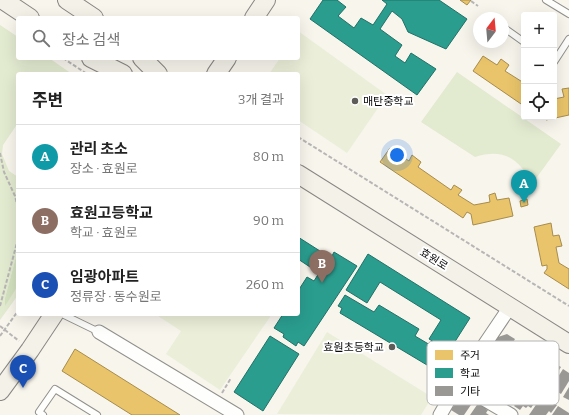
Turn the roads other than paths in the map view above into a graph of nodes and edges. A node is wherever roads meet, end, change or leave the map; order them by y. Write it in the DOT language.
graph roads {
  1 [pos="3,0"];
  2 [pos="67,0"];
  3 [pos="266,0"];
  4 [pos="546,0"];
  5 [pos="569,14"];
  6 [pos="27,16"];
  7 [pos="91,16"];
  8 [pos="255,16"];
  9 [pos="509,31"];
  10 [pos="569,39"];
  11 [pos="521,40"];
  12 [pos="557,57"];
  13 [pos="95,60"];
  14 [pos="144,60"];
  15 [pos="226,60"];
  16 [pos="119,72"];
  17 [pos="156,72"];
  18 [pos="217,72"];
  19 [pos="300,175"];
  20 [pos="510,307"];
  21 [pos="53,316"];
  22 [pos="66,316"];
  23 [pos="99,332"];
  24 [pos="487,341"];
  25 [pos="569,344"];
  26 [pos="0,391"];
  27 [pos="446,405"];
  28 [pos="494,405"];
  29 [pos="43,415"];
  30 [pos="97,415"];
  31 [pos="237,415"];
  32 [pos="440,415"];
  33 [pos="511,415"];
  1 -- 6 [label="street"];
  2 -- 7 [label="street"];
  3 -- 8 [label="street"];
  4 -- 5 [label="lane"];
  9 -- 11 [label="lane"];
  10 -- 12 [label="lane"];
  13 -- 16 [label="street"];
  14 -- 17 [label="street"];
  15 -- 18 [label="street"];
  19 -- 20 [label="street, 효원로"];
  20 -- 24 [label="street"];
  20 -- 25 [label="street, 효원로"];
  21 -- 26 [label="street"];
  22 -- 23 [label="lane"];
  23 -- 31 [label="street"];
  27 -- 32 [label="street"];
  28 -- 33 [label="street"];
  29 -- 30 [label="lane"];
}
